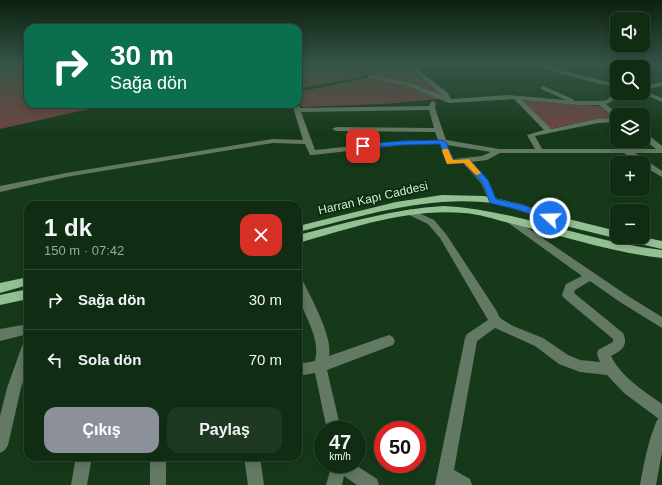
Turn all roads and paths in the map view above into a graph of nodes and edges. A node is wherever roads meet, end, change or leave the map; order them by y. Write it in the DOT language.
graph roads {
  1 [pos="416,88"];
  2 [pos="439,88"];
  3 [pos="543,88"];
  4 [pos="650,95"];
  5 [pos="516,98"];
  6 [pos="610,99"];
  7 [pos="662,100"];
  8 [pos="450,101"];
  9 [pos="579,103"];
  10 [pos="601,104"];
  11 [pos="302,107"];
  12 [pos="296,108"];
  13 [pos="432,108"];
  14 [pos="610,111"];
  15 [pos="610,120"];
  16 [pos="336,129"];
  17 [pos="438,130"];
  18 [pos="549,131"];
  19 [pos="650,141"];
  20 [pos="306,142"];
  21 [pos="442,142"];
  22 [pos="499,151"];
  23 [pos="540,151"];
  24 [pos="662,151"];
  25 [pos="626,152"];
  26 [pos="466,161"];
  27 [pos="662,175"];
  28 [pos="0,188"];
  29 [pos="493,201"];
  30 [pos="410,212"];
  31 [pos="510,220"];
  32 [pos="302,229"];
  33 [pos="610,233"];
  34 [pos="302,238"];
  35 [pos="650,242"];
  36 [pos="662,245"];
  37 [pos="662,254"];
  38 [pos="591,276"];
  39 [pos="24,283"];
  40 [pos="0,288"];
  41 [pos="302,290"];
  42 [pos="24,295"];
  43 [pos="0,300"];
  44 [pos="495,322"];
  45 [pos="662,323"];
  46 [pos="24,330"];
  47 [pos="0,335"];
  48 [pos="389,341"];
  49 [pos="24,358"];
  50 [pos="320,366"];
  51 [pos="302,369"];
  52 [pos="610,369"];
  53 [pos="662,413"];
  54 [pos="332,421"];
  55 [pos="662,425"];
  56 [pos="0,445"];
  57 [pos="83,461"];
  58 [pos="158,461"];
  59 [pos="253,461"];
  60 [pos="337,473"];
  61 [pos="353,473"];
  62 [pos="444,479"];
  63 [pos="79,485"];
  64 [pos="158,485"];
  65 [pos="256,485"];
  66 [pos="334,485"];
  67 [pos="371,485"];
  68 [pos="464,485"];
  69 [pos="648,485"];
  1 -- 8 [label="street"];
  2 -- 8 [label="street"];
  3 -- 9 [label="street"];
  4 -- 7 [label="street"];
  5 -- 8 [label="street"];
  5 -- 9 [label="street"];
  5 -- 18 [label="street"];
  6 -- 10 [label="street"];
  8 -- 13 [label="street"];
  9 -- 10 [label="street"];
  10 -- 14 [label="street"];
  11 -- 13 [label="street"];
  12 -- 20 [label="street"];
  13 -- 17 [label="street"];
  15 -- 18 [label="street"];
  16 -- 17 [label="street"];
  17 -- 21 [label="street"];
  18 -- 23 [label="street"];
  19 -- 24 [label="street"];
  20 -- 21 [label="street"];
  20 -- 28 [label="street"];
  21 -- 22 [label="street"];
  21 -- 26 [label="street"];
  22 -- 23 [label="street"];
  22 -- 26 [label="street"];
  23 -- 25 [label="street"];
  24 -- 25 [label="street"];
  25 -- 27 [label="street"];
  26 -- 29 [label="street"];
  29 -- 32 [label="main road, Harran Kapı Caddesi"];
  29 -- 33 [label="main road, Harran Kapı Caddesi"];
  30 -- 31 [label="main road, Harran Kapı Caddesi"];
  30 -- 34 [label="main road, Harran Kapı Caddesi"];
  30 -- 44 [label="street"];
  31 -- 37 [label="main road, Harran Kapı Caddesi"];
  31 -- 38 [label="street"];
  35 -- 36 [label="main road"];
  38 -- 45 [label="street"];
  38 -- 52 [label="street"];
  39 -- 40 [label="main road"];
  41 -- 50 [label="street"];
  42 -- 43 [label="main road"];
  44 -- 52 [label="street"];
  44 -- 62 [label="street"];
  46 -- 47 [label="street"];
  48 -- 50 [label="street"];
  49 -- 56 [label="street"];
  50 -- 51 [label="street"];
  50 -- 54 [label="street"];
  52 -- 53 [label="street"];
  55 -- 69 [label="street"];
  57 -- 63 [label="street"];
  58 -- 64 [label="street"];
  59 -- 65 [label="street"];
  60 -- 66 [label="street"];
  61 -- 67 [label="street"];
  62 -- 68 [label="street"];
}
